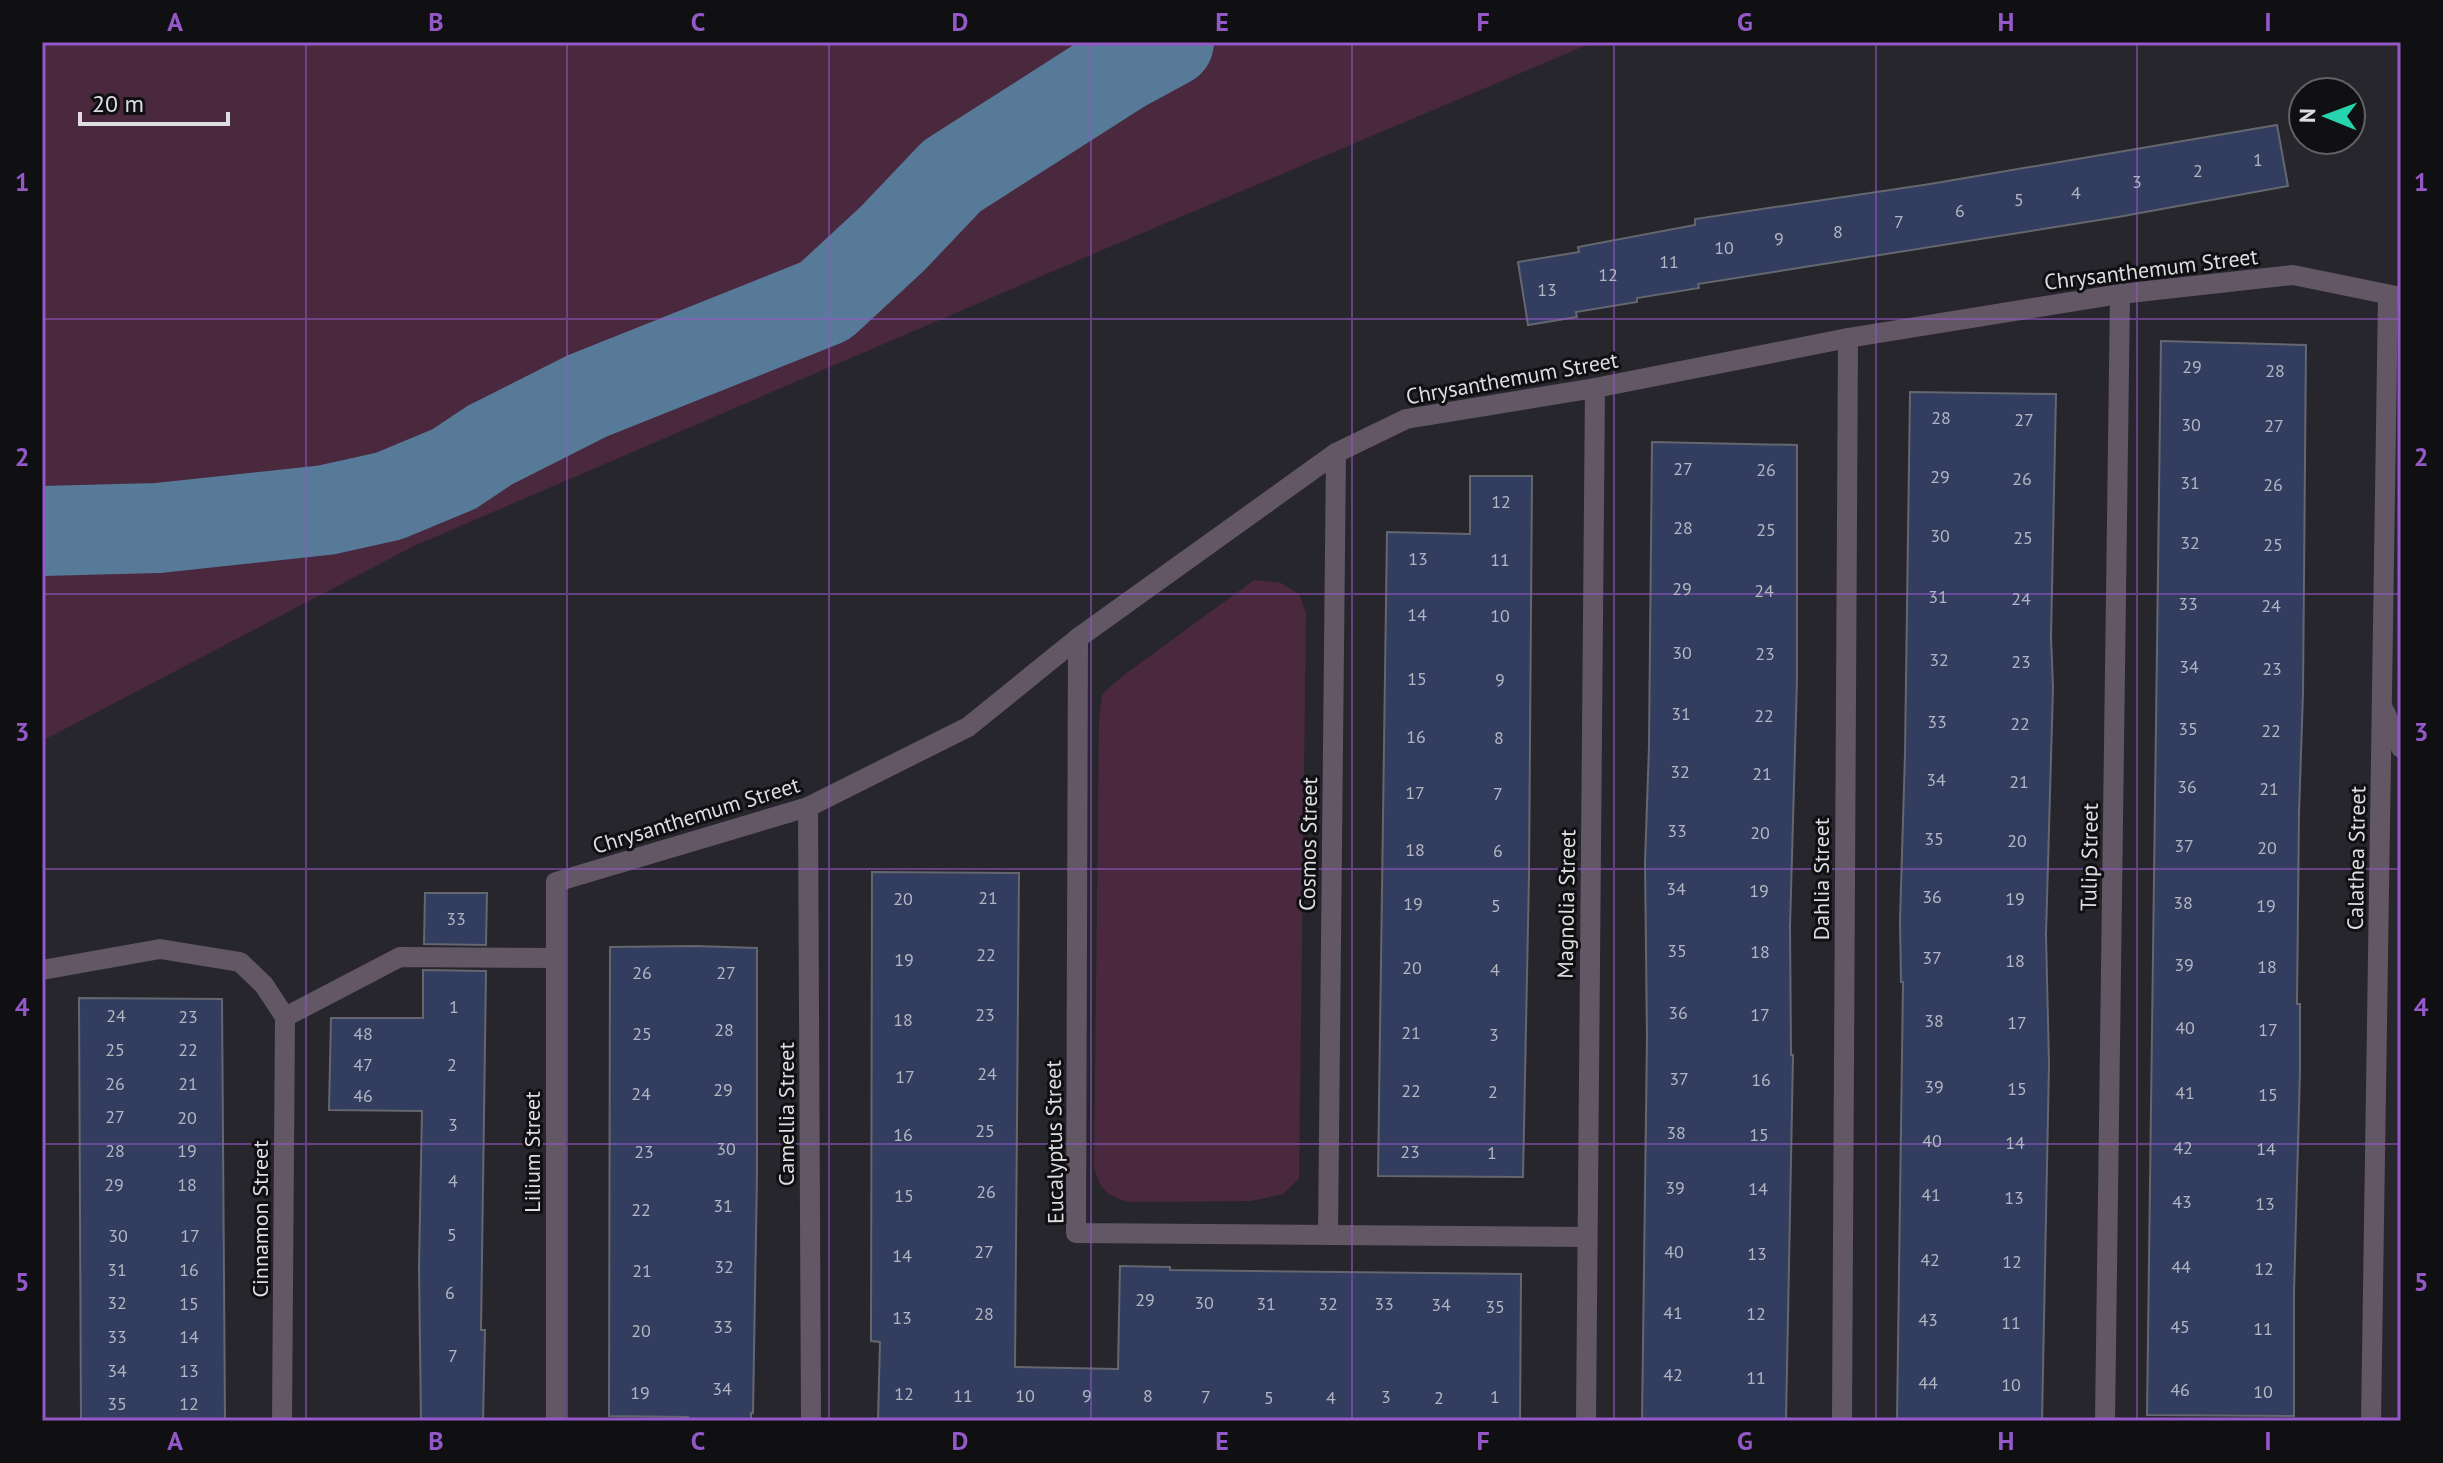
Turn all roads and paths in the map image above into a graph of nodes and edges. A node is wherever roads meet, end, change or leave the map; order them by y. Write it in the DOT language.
graph roads {
  1 [pos="2120,294"];
  2 [pos="2395,296"];
  3 [pos="1848,338"];
  4 [pos="1595,388"];
  5 [pos="1336,453"];
  6 [pos="1078,638"];
  7 [pos="2382,706"];
  8 [pos="2401,748"];
  9 [pos="808,807"];
  10 [pos="556,882"];
  11 [pos="556,958"];
  12 [pos="42,970"];
  13 [pos="285,1017"];
  14 [pos="1328,1235"];
  15 [pos="1587,1237"];
  16 [pos="282,1421"];
  17 [pos="556,1421"];
  18 [pos="811,1421"];
  19 [pos="1586,1421"];
  20 [pos="1842,1421"];
  21 [pos="2105,1421"];
  22 [pos="2371,1421"];
  1 -- 2 [label="street, Chrysanthemum Street"];
  1 -- 3 [label="street, Chrysanthemum Street"];
  1 -- 21 [label="street, Tulip Street"];
  2 -- 7 [label="street, Calathea Street"];
  3 -- 4 [label="street, Chrysanthemum Street"];
  3 -- 20 [label="street, Dahlia Street"];
  4 -- 5 [label="street, Chrysanthemum Street"];
  4 -- 15 [label="street, Magnolia Street"];
  5 -- 6 [label="street, Chrysanthemum Street"];
  5 -- 14 [label="street, Cosmos Street"];
  6 -- 9 [label="street, Chrysanthemum Street"];
  6 -- 14 [label="street, Eucalyptus Street"];
  7 -- 8 [label="street"];
  7 -- 22 [label="street, Calathea Street"];
  9 -- 10 [label="street, Chrysanthemum Street"];
  9 -- 18 [label="street, Camellia Street"];
  10 -- 11 [label="street, Lilium Street"];
  11 -- 13 [label="street"];
  11 -- 17 [label="street, Lilium Street"];
  12 -- 13 [label="street"];
  13 -- 16 [label="street, Cinnamon Street"];
  14 -- 15 [label="street, Eucalyptus Street"];
  15 -- 19 [label="street, Magnolia Street"];
}
